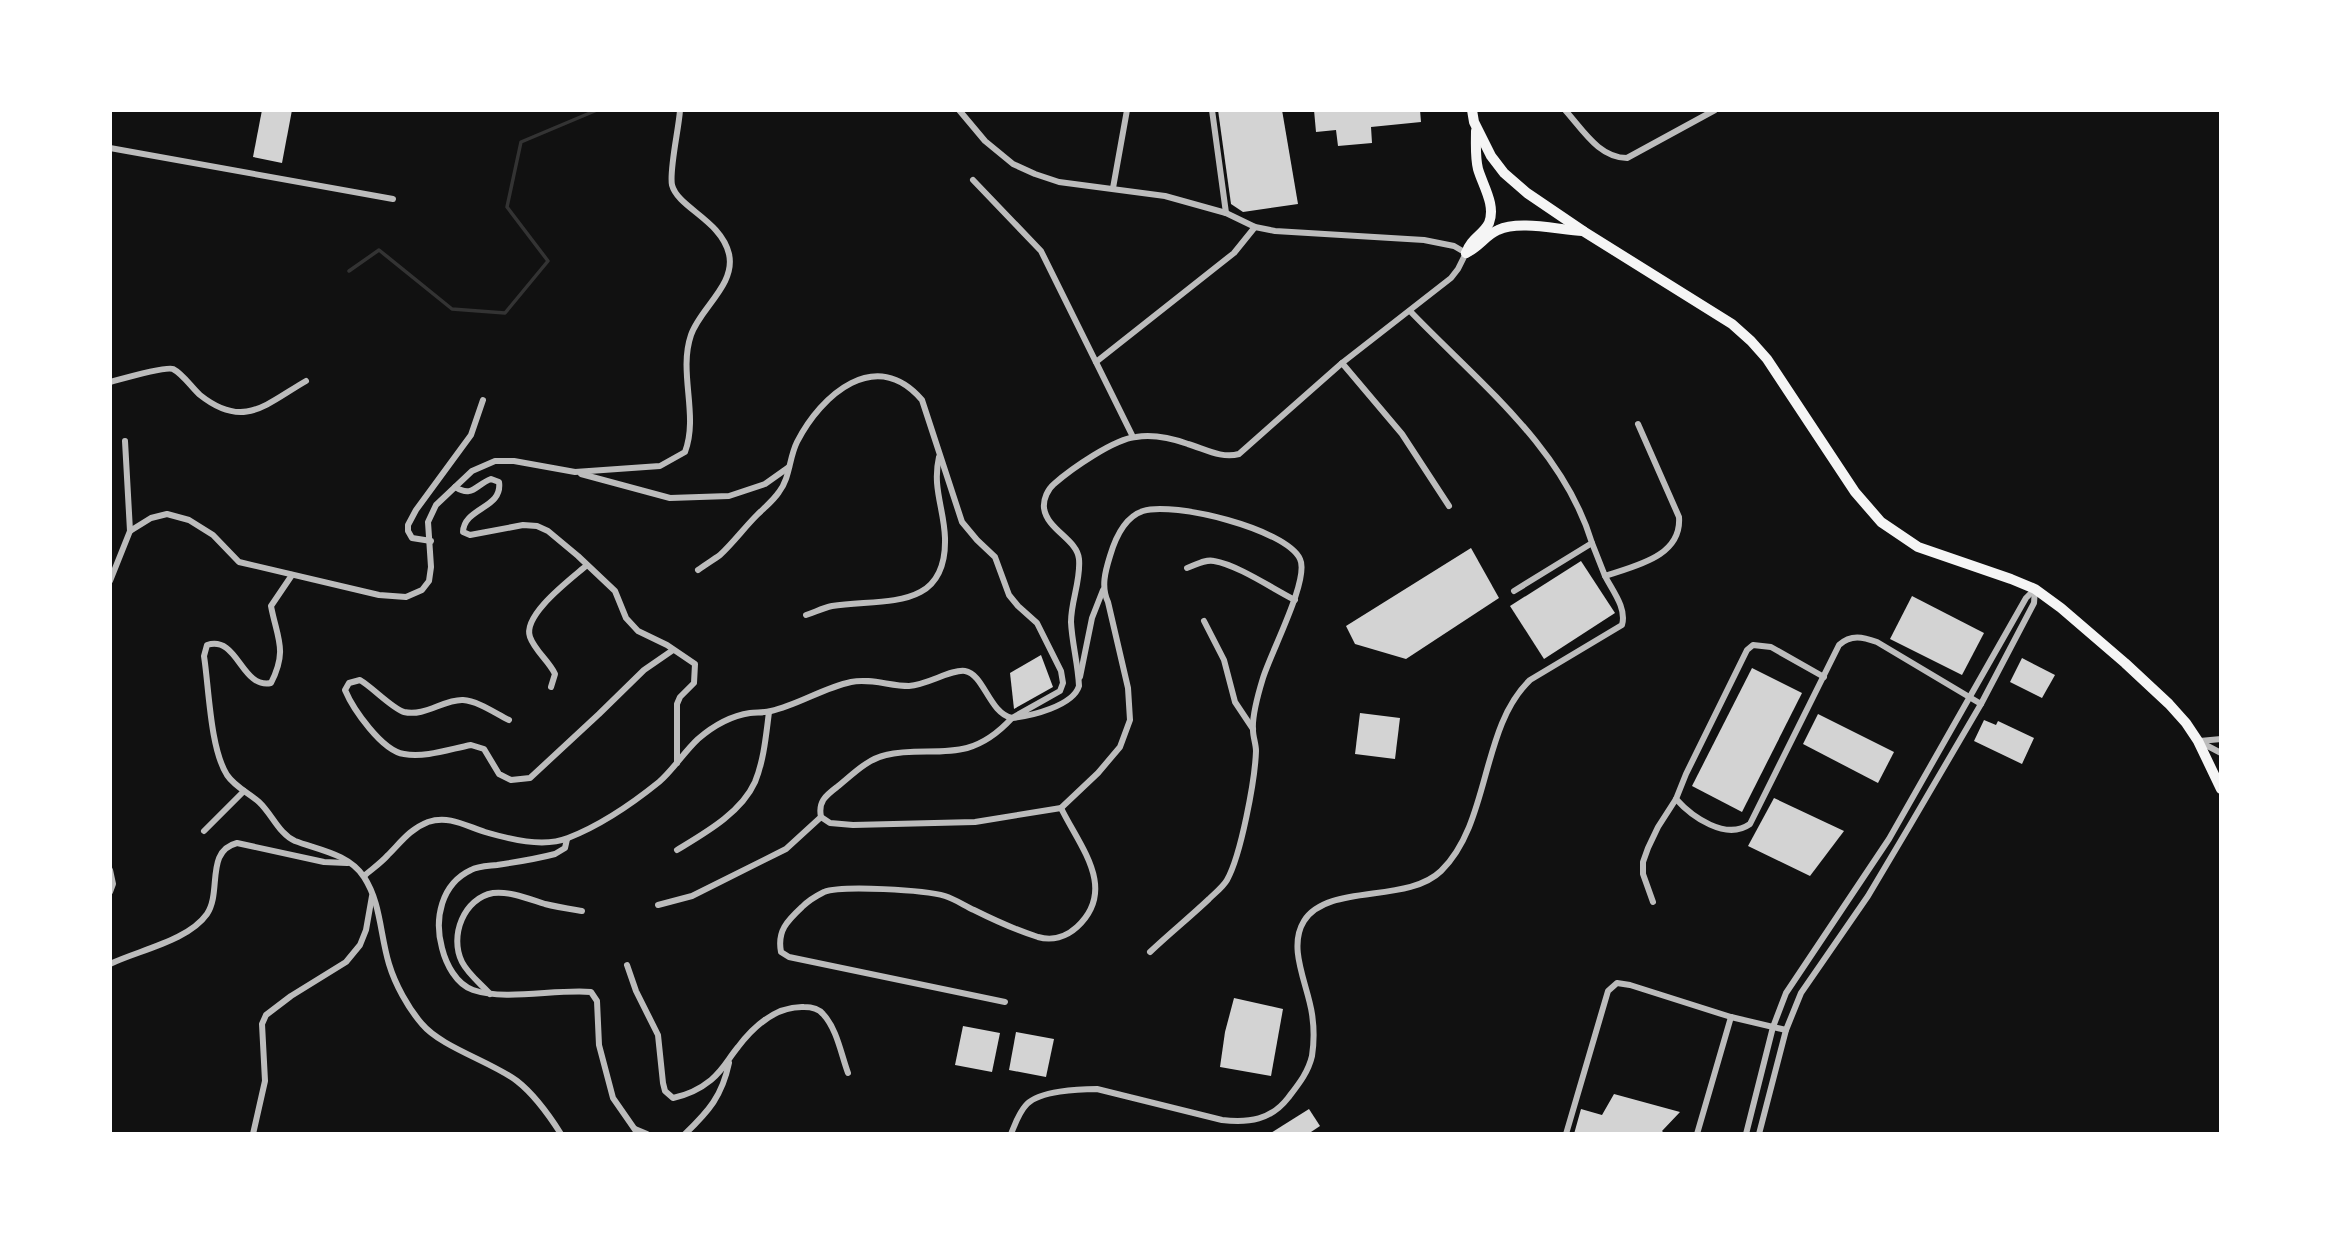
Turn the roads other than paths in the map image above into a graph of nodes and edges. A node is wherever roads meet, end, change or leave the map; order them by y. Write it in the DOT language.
graph roads {
  1 [pos="680,110"];
  2 [pos="959,110"];
  3 [pos="1127,110"];
  4 [pos="1212,110"];
  5 [pos="1472,110"];
  6 [pos="1565,110"];
  7 [pos="1715,110"];
  8 [pos="1476,127"];
  9 [pos="110,148"];
  10 [pos="973,180"];
  11 [pos="1113,188"];
  12 [pos="393,199"];
  13 [pos="1226,213"];
  14 [pos="1255,227"];
  15 [pos="1583,231"];
  16 [pos="1466,253"];
  17 [pos="1410,311"];
  18 [pos="1096,362"];
  19 [pos="1342,363"];
  20 [pos="306,381"];
  21 [pos="110,382"];
  22 [pos="484,400"];
  23 [pos="1638,424"];
  24 [pos="1133,437"];
  25 [pos="125,441"];
  26 [pos="939,456"];
  27 [pos="789,467"];
  28 [pos="575,472"];
  29 [pos="455,486"];
  30 [pos="1449,506"];
  31 [pos="130,531"];
  32 [pos="431,541"];
  33 [pos="1592,543"];
  34 [pos="587,565"];
  35 [pos="1187,568"];
  36 [pos="698,570"];
  37 [pos="292,575"];
  38 [pos="1605,576"];
  39 [pos="110,581"];
  40 [pos="2035,589"];
  41 [pos="1102,590"];
  42 [pos="1514,591"];
  43 [pos="1295,600"];
  44 [pos="806,615"];
  45 [pos="1204,621"];
  46 [pos="673,650"];
  47 [pos="1824,677"];
  48 [pos="1079,685"];
  49 [pos="551,687"];
  50 [pos="1970,697"];
  51 [pos="1981,705"];
  52 [pos="769,712"];
  53 [pos="1012,718"];
  54 [pos="509,720"];
  55 [pos="1252,729"];
  56 [pos="2221,739"];
  57 [pos="2199,741"];
  58 [pos="2221,753"];
  59 [pos="677,763"];
  60 [pos="2221,789"];
  61 [pos="244,791"];
  62 [pos="1676,799"];
  63 [pos="1061,808"];
  64 [pos="821,817"];
  65 [pos="204,831"];
  66 [pos="567,839"];
  67 [pos="677,850"];
  68 [pos="350,863"];
  69 [pos="110,870"];
  70 [pos="363,876"];
  71 [pos="110,892"];
  72 [pos="372,894"];
  73 [pos="1653,902"];
  74 [pos="658,905"];
  75 [pos="582,911"];
  76 [pos="1150,952"];
  77 [pos="110,964"];
  78 [pos="627,965"];
  79 [pos="490,994"];
  80 [pos="1005,1002"];
  81 [pos="1731,1017"];
  82 [pos="1773,1027"];
  83 [pos="1786,1030"];
  84 [pos="729,1062"];
  85 [pos="848,1073"];
  86 [pos="636,1131"];
  87 [pos="253,1134"];
  88 [pos="561,1134"];
  89 [pos="647,1134"];
  90 [pos="685,1134"];
  91 [pos="1011,1134"];
  92 [pos="1566,1134"];
  93 [pos="1697,1134"];
  94 [pos="1746,1134"];
  95 [pos="1759,1134"];
  1 -- 28 [label="street"];
  2 -- 11 [label="street"];
  3 -- 11 [label="street"];
  4 -- 13 [label="street"];
  5 -- 8 [label="main road"];
  6 -- 7 [label="street"];
  8 -- 15 [label="main road"];
  8 -- 16 [label="main road"];
  9 -- 12 [label="street"];
  10 -- 18 [label="street"];
  11 -- 13 [label="street"];
  13 -- 14 [label="street"];
  14 -- 16 [label="street"];
  14 -- 18 [label="street"];
  15 -- 16 [label="main road"];
  15 -- 40 [label="main road"];
  16 -- 17 [label="street"];
  17 -- 19 [label="street"];
  17 -- 33 [label="street"];
  18 -- 24 [label="street"];
  19 -- 24 [label="street"];
  19 -- 30 [label="street"];
  20 -- 21 [label="street"];
  22 -- 32 [label="street"];
  23 -- 38 [label="street"];
  24 -- 48 [label="street"];
  25 -- 31 [label="street"];
  26 -- 27 [label="street"];
  26 -- 44 [label="street"];
  26 -- 53 [label="street"];
  27 -- 28 [label="street"];
  27 -- 36 [label="street"];
  28 -- 29 [label="street"];
  29 -- 32 [label="street"];
  29 -- 34 [label="street"];
  31 -- 37 [label="street"];
  31 -- 39 [label="street"];
  32 -- 37 [label="street"];
  33 -- 38 [label="street"];
  33 -- 42 [label="street"];
  34 -- 46 [label="street"];
  34 -- 49 [label="street"];
  35 -- 43 [label="street"];
  37 -- 61 [label="street"];
  38 -- 91 [label="street"];
  40 -- 50 [label="street"];
  40 -- 51 [label="street"];
  40 -- 57 [label="main road"];
  41 -- 43 [label="street"];
  41 -- 48 [label="street"];
  41 -- 63 [label="street"];
  43 -- 55 [label="street"];
  45 -- 55 [label="street"];
  46 -- 54 [label="street"];
  46 -- 59 [label="street"];
  47 -- 50 [label="street"];
  47 -- 62 [label="street"];
  47 -- 62 [label="street"];
  48 -- 53 [label="street"];
  50 -- 51 [label="street"];
  50 -- 82 [label="street"];
  51 -- 83 [label="street"];
  52 -- 53 [label="street"];
  52 -- 59 [label="street"];
  52 -- 67 [label="street"];
  53 -- 64 [label="street"];
  55 -- 76 [label="street"];
  56 -- 57 [label="street"];
  57 -- 58 [label="street"];
  57 -- 60 [label="main road"];
  59 -- 66 [label="street"];
  61 -- 65 [label="street"];
  61 -- 68 [label="street"];
  62 -- 73 [label="street"];
  63 -- 64 [label="street"];
  63 -- 80 [label="street"];
  64 -- 74 [label="street"];
  66 -- 70 [label="street"];
  66 -- 79 [label="street"];
  68 -- 70 [label="street"];
  68 -- 77 [label="street"];
  69 -- 71 [label="street"];
  70 -- 72 [label="street"];
  72 -- 87 [label="street"];
  72 -- 88 [label="street"];
  75 -- 79 [label="street"];
  78 -- 84 [label="street"];
  79 -- 86 [label="street"];
  81 -- 82 [label="street"];
  81 -- 92 [label="street"];
  81 -- 93 [label="street"];
  82 -- 83 [label="street"];
  82 -- 94 [label="street"];
  83 -- 95 [label="street"];
  84 -- 85 [label="street"];
  84 -- 90 [label="street"];
  86 -- 89 [label="street"];
}
